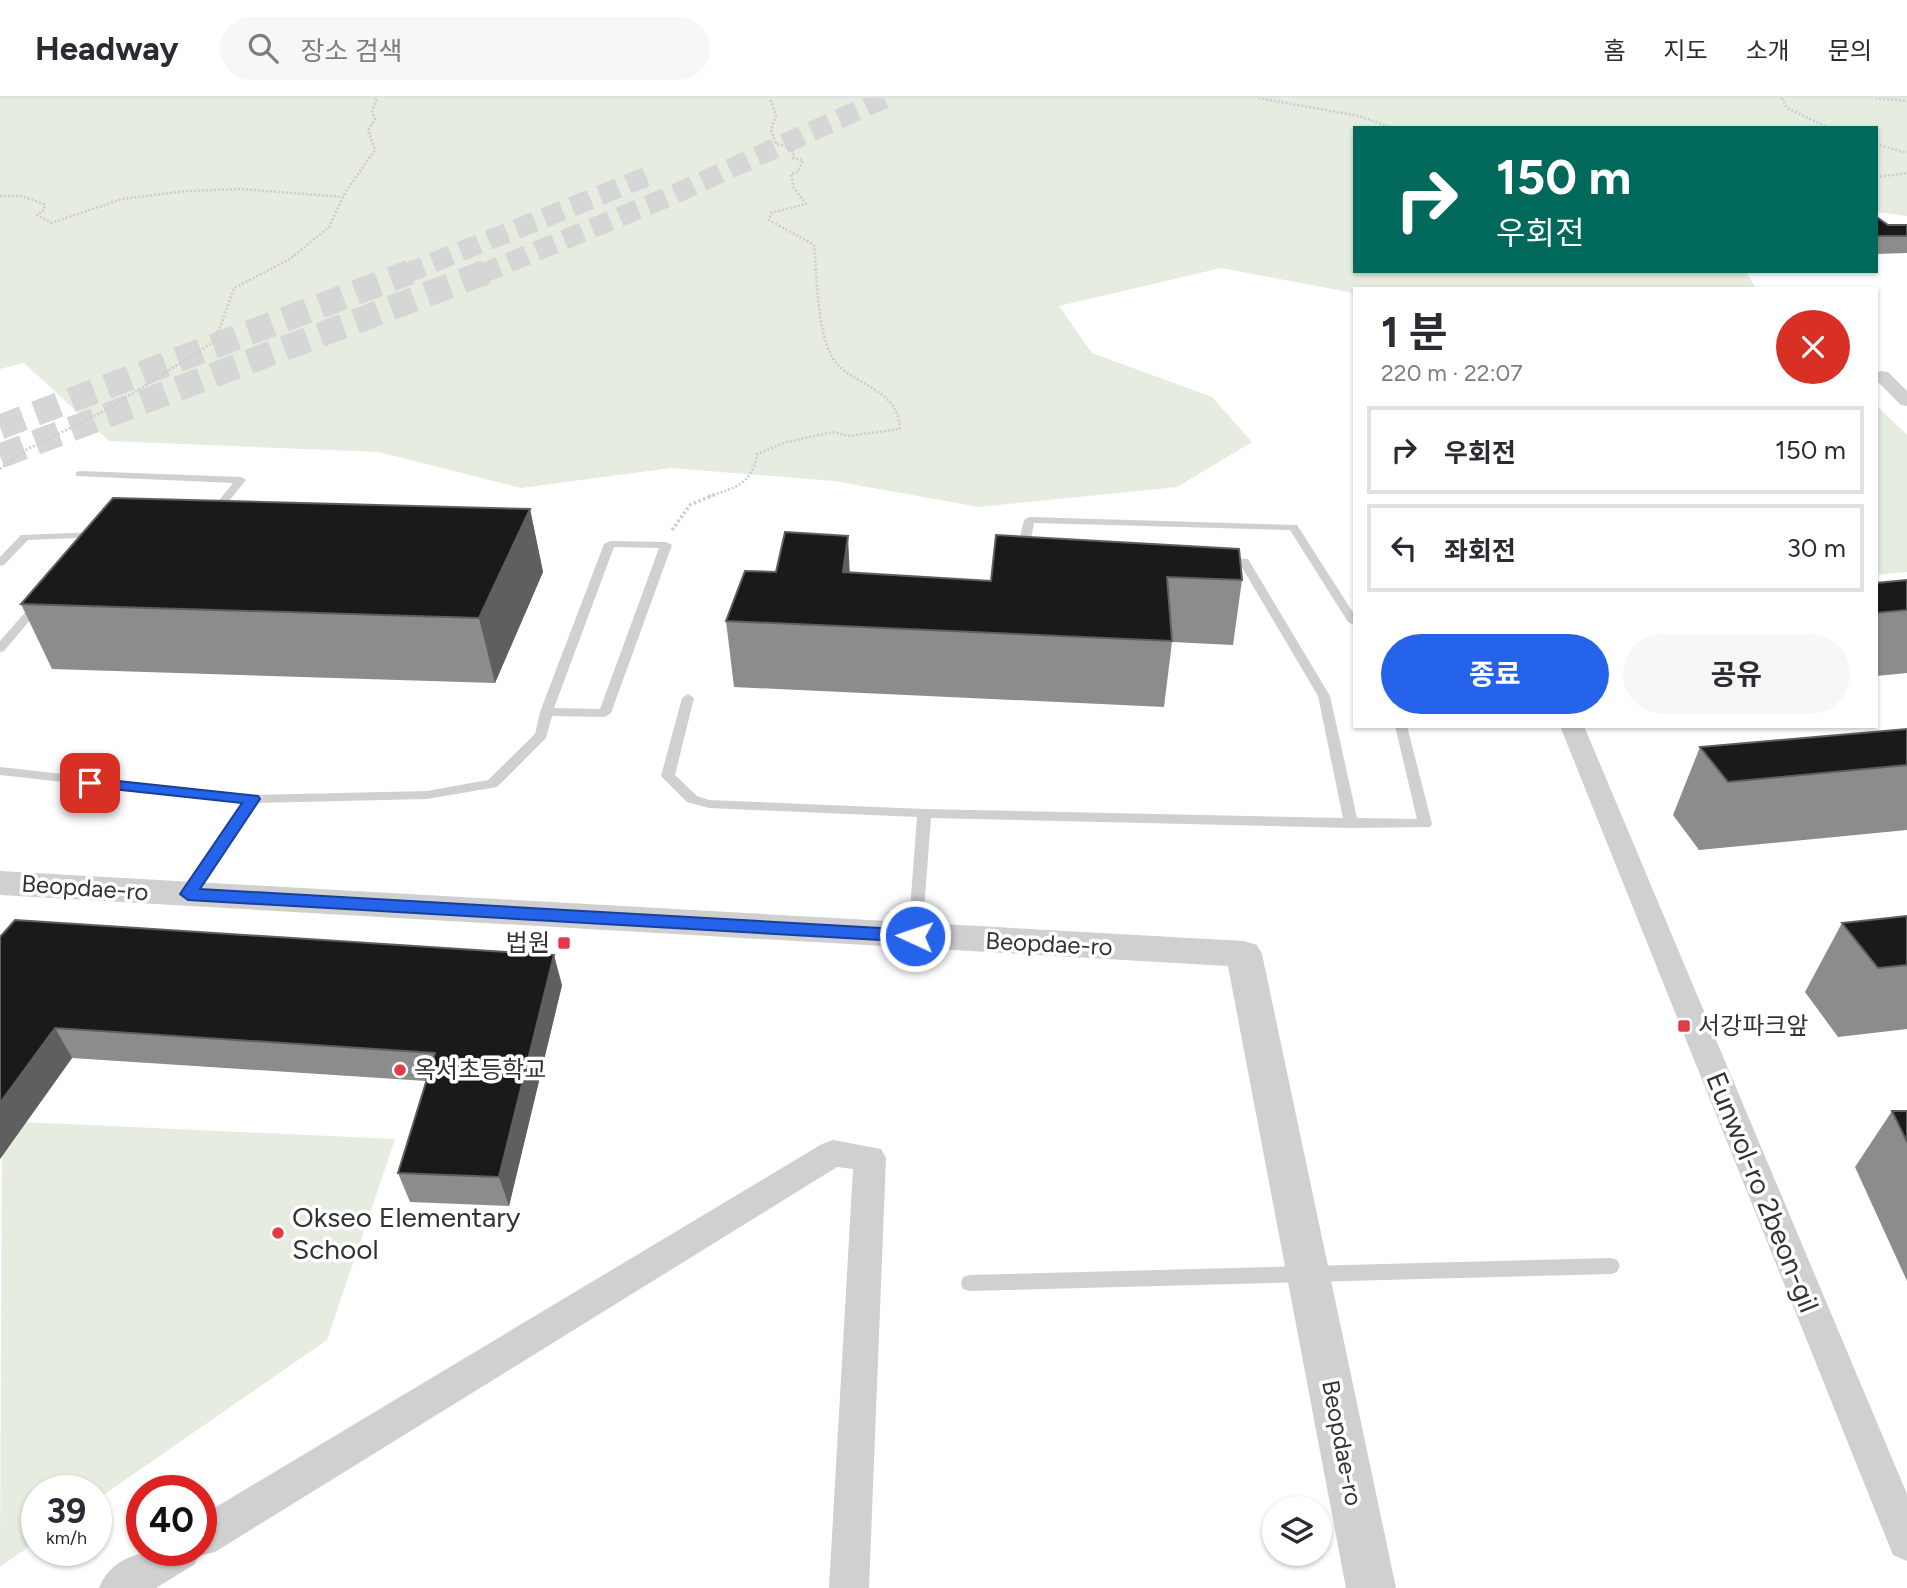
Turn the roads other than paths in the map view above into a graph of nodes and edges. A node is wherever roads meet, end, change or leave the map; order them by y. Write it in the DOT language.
graph roads {
  1 [pos="1907,376"];
  2 [pos="1907,401"];
  3 [pos="80,474"];
  4 [pos="202,528"];
  5 [pos="97,536"];
  6 [pos="111,536"];
  7 [pos="88,546"];
  8 [pos="1033,553"];
  9 [pos="1205,559"];
  10 [pos="0,564"];
  11 [pos="44,597"];
  12 [pos="1353,620"];
  13 [pos="0,648"];
  14 [pos="688,698"];
  15 [pos="546,712"];
  16 [pos="1401,728"];
  17 [pos="1573,728"];
  18 [pos="0,771"];
  19 [pos="252,799"];
  20 [pos="924,813"];
  21 [pos="1351,823"];
  22 [pos="0,883"];
  23 [pos="188,894"];
  24 [pos="915,936"];
  25 [pos="1611,1266"];
  26 [pos="1308,1274"];
  27 [pos="970,1283"];
  28 [pos="217,1528"];
  29 [pos="1907,1541"];
  30 [pos="155,1566"];
  31 [pos="119,1588"];
  32 [pos="849,1588"];
  33 [pos="1371,1588"];
  1 -- 2 [label="street"];
  3 -- 4 [label="lane"];
  5 -- 6 [label="lane"];
  5 -- 7 [label="lane"];
  5 -- 10 [label="lane"];
  8 -- 12 [label="lane"];
  9 -- 21 [label="lane"];
  11 -- 13 [label="lane"];
  14 -- 20 [label="lane"];
  15 -- 15 [label="lane"];
  15 -- 19 [label="lane"];
  16 -- 21 [label="lane"];
  17 -- 29 [label="street, Eunwol-ro 2beon-gil"];
  18 -- 19 [label="lane"];
  19 -- 23 [label="lane"];
  20 -- 21 [label="lane"];
  20 -- 24 [label="lane"];
  22 -- 23 [label="street, Beopdae-ro"];
  23 -- 24 [label="street, Beopdae-ro"];
  24 -- 26 [label="street, Beopdae-ro"];
  25 -- 26 [label="lane"];
  26 -- 27 [label="lane"];
  26 -- 33 [label="street, Beopdae-ro"];
  28 -- 32 [label="street"];
  30 -- 31 [label="street"];
}
